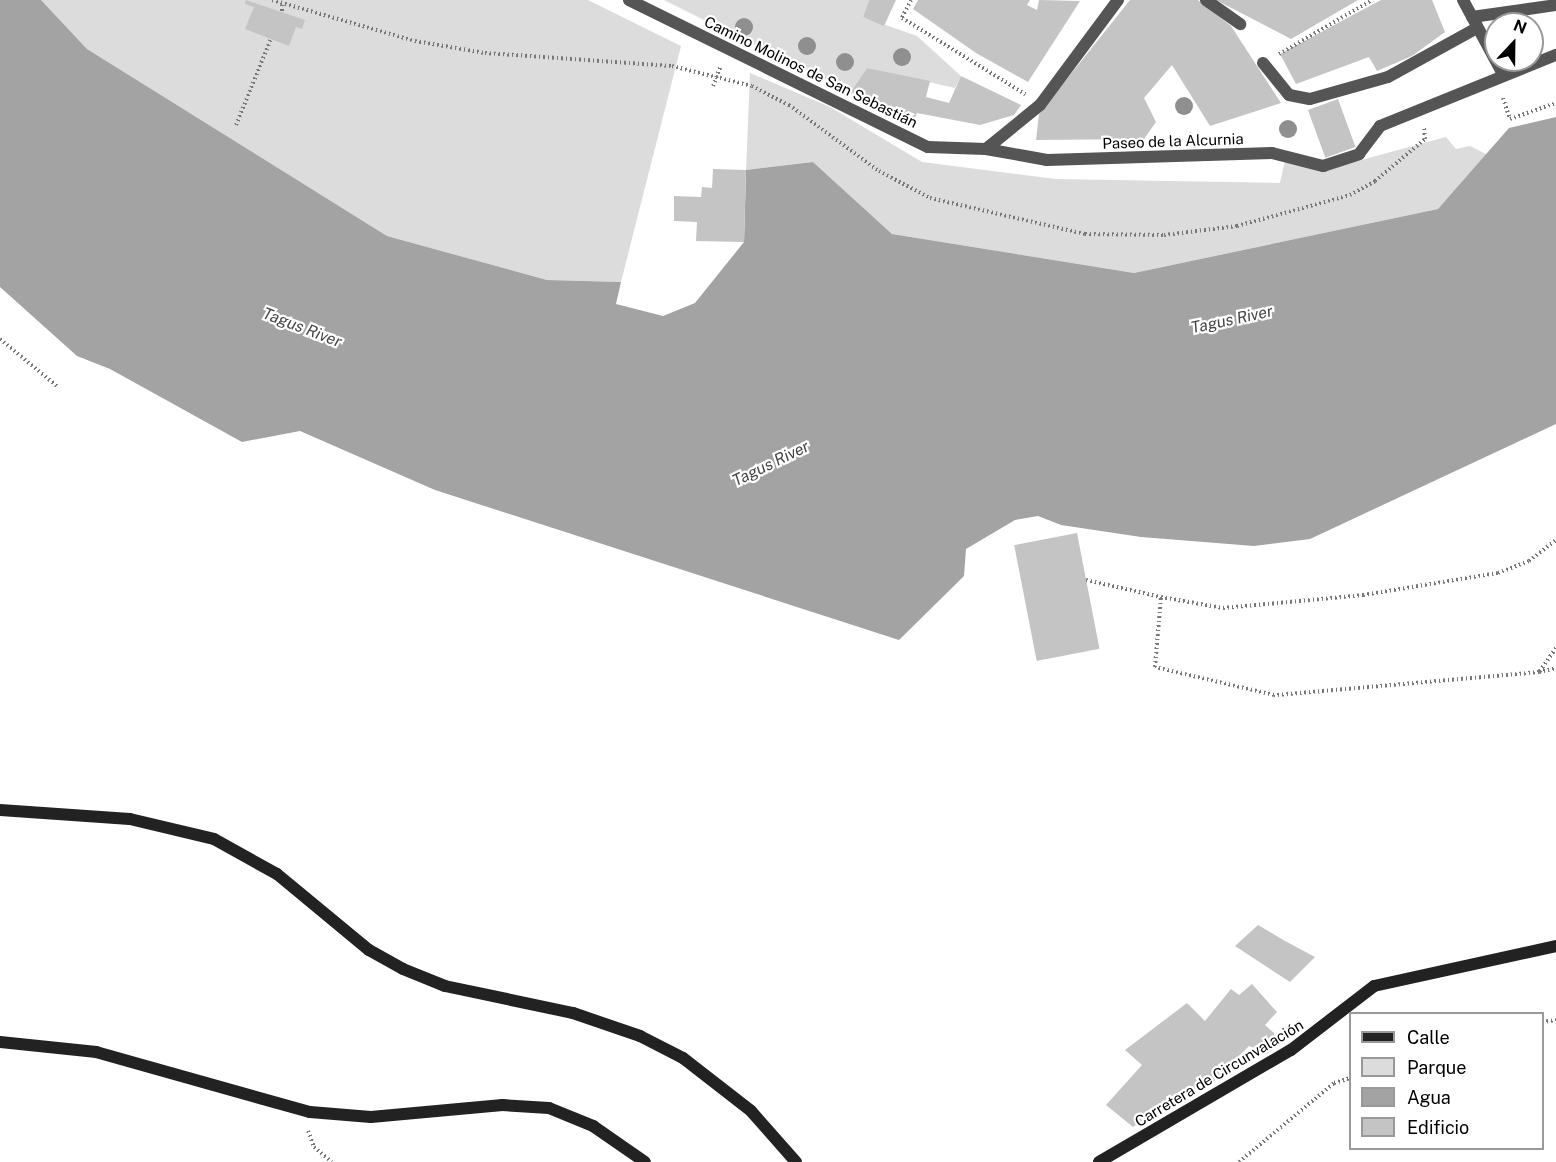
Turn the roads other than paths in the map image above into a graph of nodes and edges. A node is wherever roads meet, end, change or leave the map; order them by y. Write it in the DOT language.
graph roads {
  1 [pos="628,0"];
  2 [pos="1118,0"];
  3 [pos="1206,0"];
  4 [pos="1463,0"];
  5 [pos="1556,5"];
  6 [pos="1474,23"];
  7 [pos="1240,24"];
  8 [pos="1556,55"];
  9 [pos="1263,63"];
  10 [pos="1504,76"];
  11 [pos="986,149"];
  12 [pos="0,810"];
  13 [pos="1556,946"];
  14 [pos="0,1042"];
  15 [pos="645,1162"];
  16 [pos="796,1162"];
  17 [pos="1099,1162"];
  1 -- 11 [label="street, Camino Molinos de San Sebastián"];
  2 -- 11 [label="street"];
  3 -- 7 [label="street"];
  4 -- 6 [label="street"];
  5 -- 6 [label="street"];
  6 -- 9 [label="street"];
  6 -- 10 [label="street"];
  8 -- 10 [label="street"];
  10 -- 11 [label="street, Paseo de la Alcurnia"];
  12 -- 16 [label="main road"];
  13 -- 17 [label="main road, Carretera de Circunvalación"];
  14 -- 15 [label="main road"];
}
